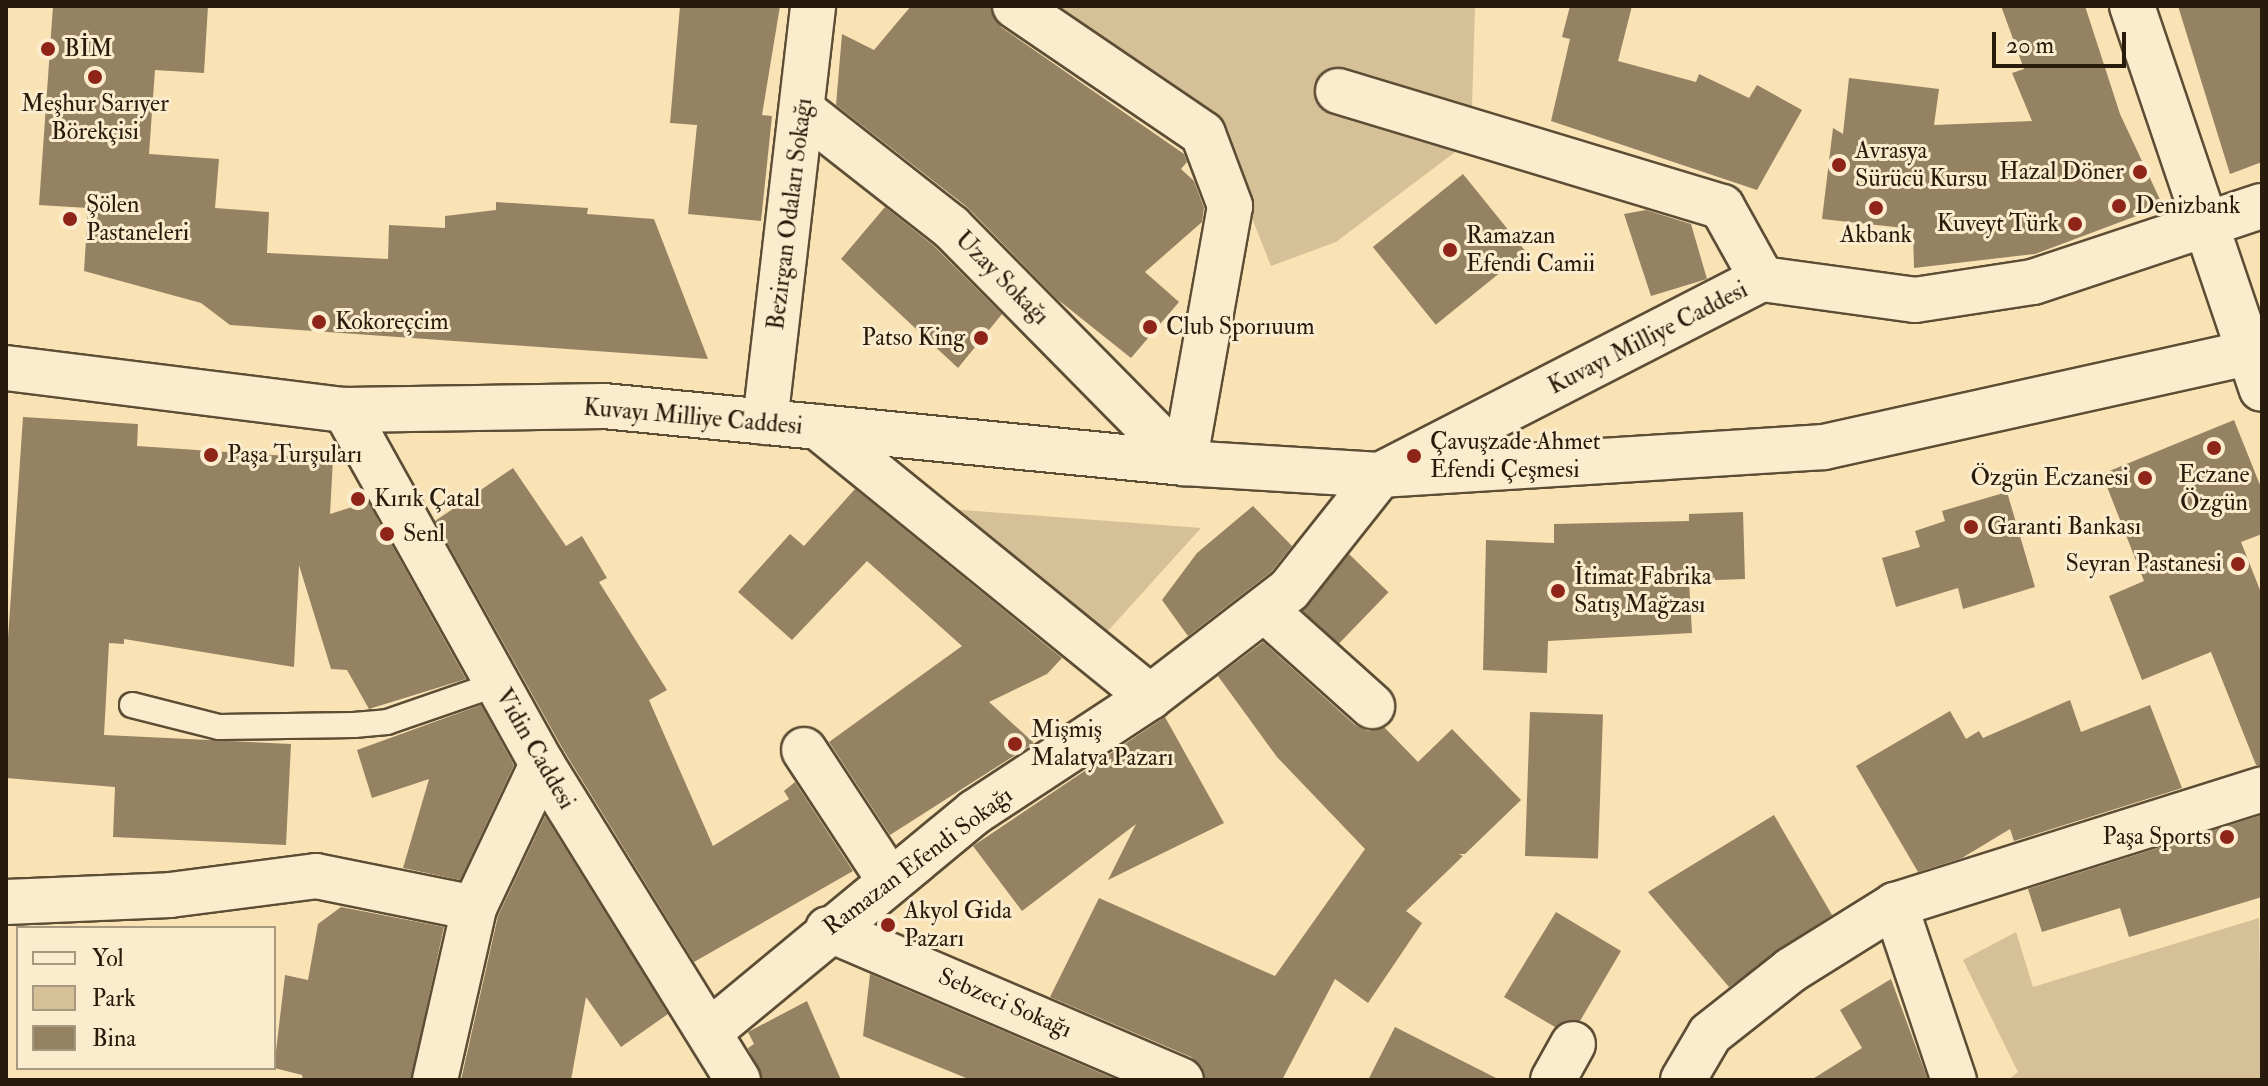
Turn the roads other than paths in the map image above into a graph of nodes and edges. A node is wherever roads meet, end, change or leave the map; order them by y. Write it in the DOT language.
graph roads {
  1 [pos="813,6"];
  2 [pos="1015,6"];
  3 [pos="2132,6"];
  4 [pos="1338,91"];
  5 [pos="803,111"];
  6 [pos="2262,206"];
  7 [pos="2211,227"];
  8 [pos="1762,279"];
  9 [pos="6,368"];
  10 [pos="2255,371"];
  11 [pos="345,410"];
  12 [pos="765,422"];
  13 [pos="818,427"];
  14 [pos="1184,463"];
  15 [pos="1380,475"];
  16 [pos="1265,610"];
  17 [pos="497,684"];
  18 [pos="1150,697"];
  19 [pos="132,705"];
  20 [pos="1372,706"];
  21 [pos="804,750"];
  22 [pos="542,764"];
  23 [pos="2262,789"];
  24 [pos="890,881"];
  25 [pos="6,902"];
  26 [pos="1895,905"];
  27 [pos="474,908"];
  28 [pos="828,929"];
  29 [pos="709,1032"];
  30 [pos="435,1080"];
  31 [pos="738,1080"];
  32 [pos="1181,1080"];
  33 [pos="1683,1080"];
  34 [pos="1954,1080"];
  1 -- 5 [label="street, Bezirgan Odaları Sokağı"];
  2 -- 14 [label="street"];
  3 -- 7 [label="street"];
  4 -- 8 [label="street"];
  5 -- 12 [label="street, Bezirgan Odaları Sokağı"];
  5 -- 14 [label="street, Uzay Sokağı"];
  6 -- 7 [label="street, Kuvayı Milliye Caddesi"];
  7 -- 8 [label="street, Kuvayı Milliye Caddesi"];
  7 -- 10 [label="street"];
  8 -- 15 [label="street, Kuvayı Milliye Caddesi"];
  9 -- 11 [label="street, Kuvayı Milliye Caddesi"];
  10 -- 15 [label="street, Kuvayı Milliye Caddesi"];
  11 -- 12 [label="street, Kuvayı Milliye Caddesi"];
  11 -- 17 [label="street, Vidin Caddesi"];
  12 -- 13 [label="street, Kuvayı Milliye Caddesi"];
  13 -- 14 [label="street, Kuvayı Milliye Caddesi"];
  13 -- 18 [label="street"];
  14 -- 15 [label="street, Kuvayı Milliye Caddesi"];
  15 -- 16 [label="street, Ramazan Efendi Sokağı"];
  16 -- 18 [label="street, Ramazan Efendi Sokağı"];
  16 -- 20 [label="street"];
  17 -- 19 [label="lane"];
  17 -- 22 [label="street, Vidin Caddesi"];
  18 -- 24 [label="street, Ramazan Efendi Sokağı"];
  21 -- 24 [label="street"];
  22 -- 27 [label="street"];
  22 -- 29 [label="street, Vidin Caddesi"];
  23 -- 26 [label="street"];
  24 -- 28 [label="street, Ramazan Efendi Sokağı"];
  25 -- 27 [label="street"];
  26 -- 33 [label="street"];
  26 -- 34 [label="street"];
  27 -- 30 [label="street"];
  28 -- 29 [label="street, Ramazan Efendi Sokağı"];
  28 -- 32 [label="street, Sebzeci Sokağı"];
  29 -- 31 [label="street, Vidin Caddesi"];
}
